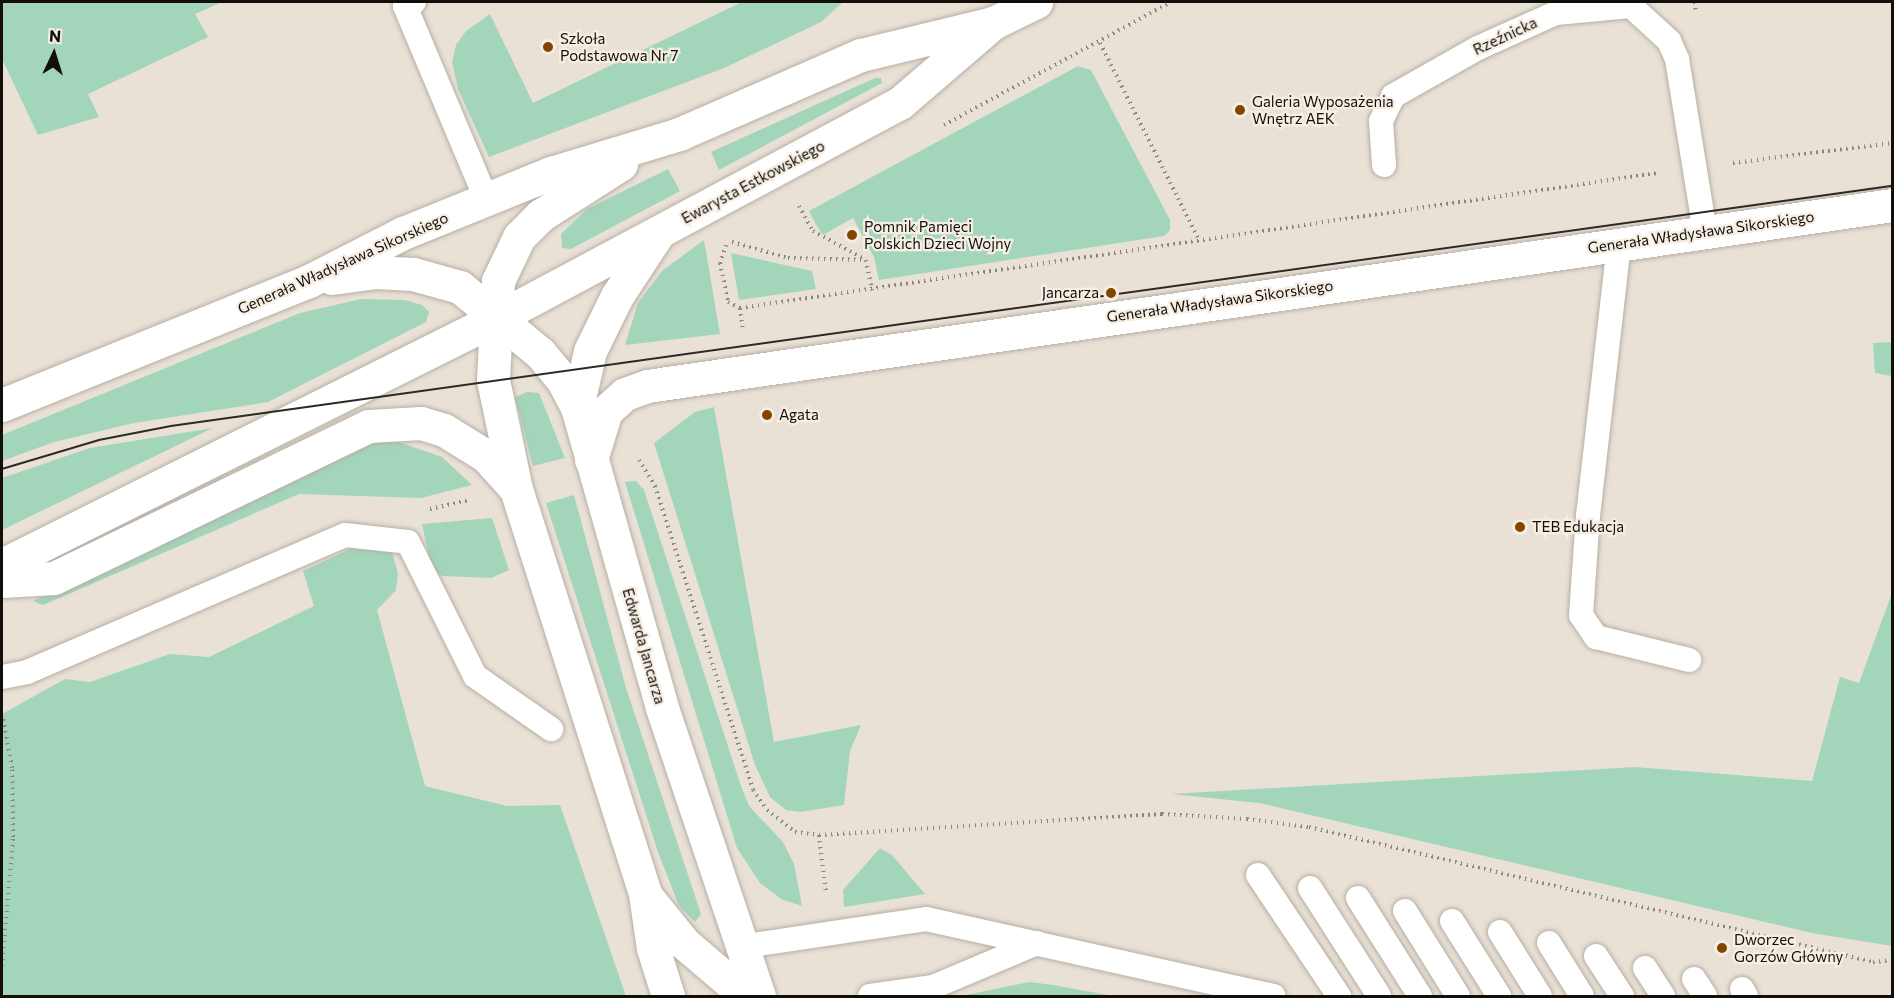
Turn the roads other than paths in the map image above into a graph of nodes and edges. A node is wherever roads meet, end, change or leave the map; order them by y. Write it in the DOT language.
graph roads {
  1 [pos="414,2"];
  2 [pos="1036,2"];
  3 [pos="993,23"];
  4 [pos="654,143"];
  5 [pos="1384,165"];
  6 [pos="486,199"];
  7 [pos="1893,205"];
  8 [pos="1705,232"];
  9 [pos="658,233"];
  10 [pos="1619,244"];
  11 [pos="309,281"];
  12 [pos="497,318"];
  13 [pos="2,405"];
  14 [pos="577,407"];
  15 [pos="591,460"];
  16 [pos="516,489"];
  17 [pos="2,566"];
  18 [pos="2,581"];
  19 [pos="1689,660"];
  20 [pos="2,677"];
  21 [pos="551,729"];
  22 [pos="1258,875"];
  23 [pos="1310,888"];
  24 [pos="645,894"];
  25 [pos="1358,898"];
  26 [pos="1405,911"];
  27 [pos="1452,921"];
  28 [pos="1500,932"];
  29 [pos="1037,943"];
  30 [pos="1549,943"];
  31 [pos="739,947"];
  32 [pos="1596,956"];
  33 [pos="1645,968"];
  34 [pos="1216,990"];
  35 [pos="732,991"];
  36 [pos="668,996"];
  37 [pos="759,996"];
  38 [pos="870,996"];
  39 [pos="1274,996"];
  40 [pos="1339,996"];
  41 [pos="1379,996"];
  42 [pos="1420,996"];
  43 [pos="1458,996"];
  44 [pos="1498,996"];
  45 [pos="1540,996"];
  46 [pos="1582,996"];
  47 [pos="1622,996"];
  48 [pos="1663,996"];
  1 -- 6 [label="lane"];
  2 -- 3 [label="street, Ewarysta Estkowskiego"];
  3 -- 4 [label="street, Ewarysta Estkowskiego"];
  3 -- 9 [label="street, Ewarysta Estkowskiego"];
  4 -- 6 [label="street, Generała Władysława Sikorskiego"];
  4 -- 12 [label="street"];
  5 -- 8 [label="lane, Rzeźnicka"];
  6 -- 11 [label="street, Generała Władysława Sikorskiego"];
  7 -- 8 [label="street, Generała Władysława Sikorskiego"];
  8 -- 10 [label="street, Generała Władysława Sikorskiego"];
  9 -- 12 [label="street, Ewarysta Estkowskiego"];
  9 -- 14 [label="street"];
  10 -- 15 [label="street, Generała Władysława Sikorskiego"];
  10 -- 19 [label="lane"];
  11 -- 12 [label="street, Edwarda Jancarza"];
  11 -- 13 [label="street, Generała Władysława Sikorskiego"];
  12 -- 14 [label="street, Edwarda Jancarza"];
  12 -- 16 [label="street"];
  12 -- 17 [label="street"];
  14 -- 15 [label="street, Edwarda Jancarza"];
  15 -- 31 [label="street, Edwarda Jancarza"];
  16 -- 18 [label="street"];
  16 -- 24 [label="street"];
  20 -- 21 [label="lane"];
  22 -- 40 [label="lane"];
  23 -- 41 [label="lane"];
  24 -- 35 [label="street"];
  24 -- 36 [label="street"];
  25 -- 42 [label="lane"];
  26 -- 43 [label="lane"];
  27 -- 44 [label="lane"];
  28 -- 45 [label="lane"];
  29 -- 31 [label="lane"];
  29 -- 34 [label="lane"];
  29 -- 38 [label="lane"];
  30 -- 46 [label="lane"];
  31 -- 35 [label="street"];
  31 -- 37 [label="street, Edwarda Jancarza"];
  32 -- 47 [label="lane"];
  33 -- 48 [label="lane"];
  34 -- 39 [label="lane"];
}
